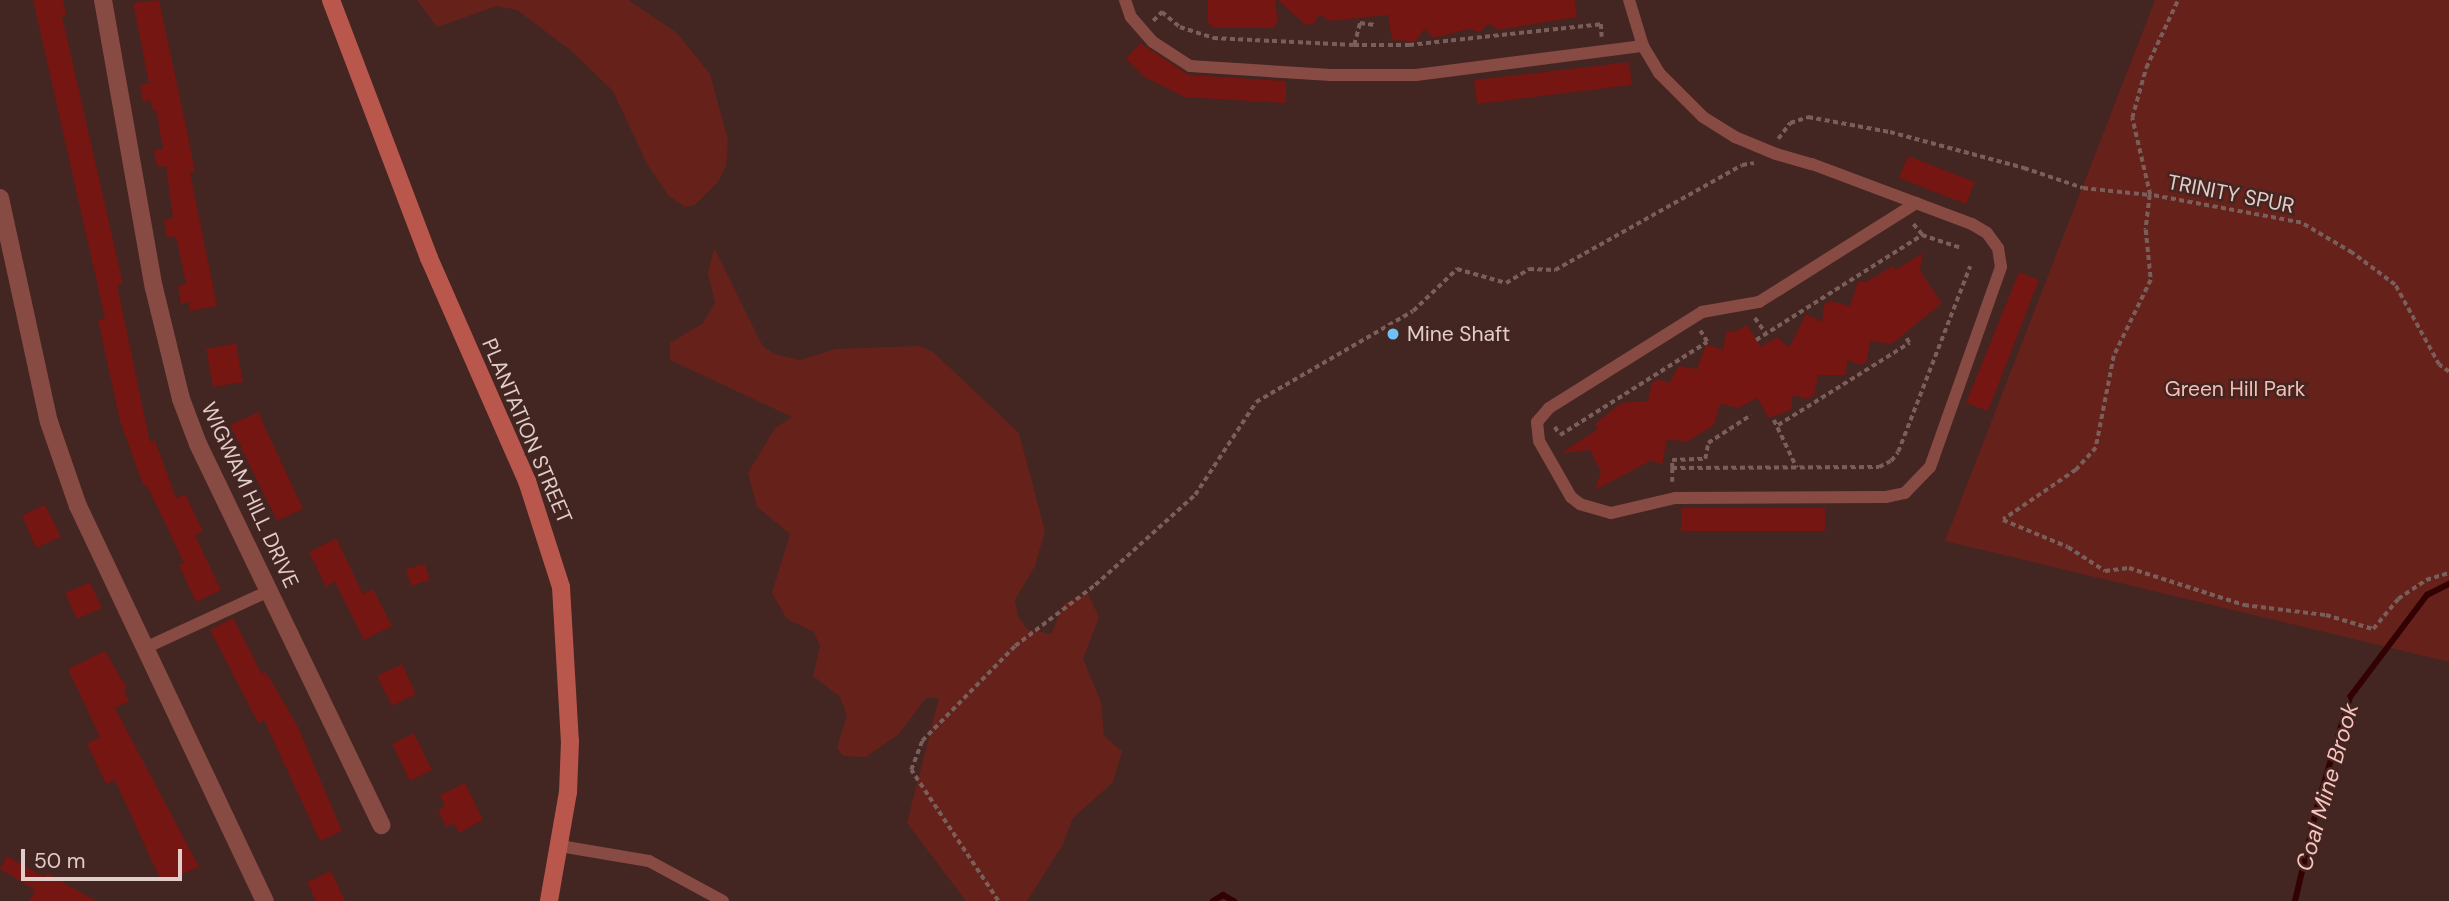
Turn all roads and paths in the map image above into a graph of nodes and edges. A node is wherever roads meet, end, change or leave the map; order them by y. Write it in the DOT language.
graph roads {
  1 [pos="103,0"];
  2 [pos="331,0"];
  3 [pos="1125,0"];
  4 [pos="1629,0"];
  5 [pos="2178,0"];
  6 [pos="1143,17"];
  7 [pos="1375,25"];
  8 [pos="1608,38"];
  9 [pos="1354,45"];
  10 [pos="1643,46"];
  11 [pos="1769,151"];
  12 [pos="2150,195"];
  13 [pos="0,198"];
  14 [pos="1910,207"];
  15 [pos="1922,235"];
  16 [pos="1961,248"];
  17 [pos="1970,266"];
  18 [pos="1745,315"];
  19 [pos="1706,323"];
  20 [pos="1766,334"];
  21 [pos="1905,336"];
  22 [pos="1756,340"];
  23 [pos="2449,372"];
  24 [pos="1751,415"];
  25 [pos="1774,420"];
  26 [pos="1552,422"];
  27 [pos="1778,425"];
  28 [pos="1672,468"];
  29 [pos="1797,468"];
  30 [pos="1669,485"];
  31 [pos="2449,573"];
  32 [pos="269,591"];
  33 [pos="145,648"];
  34 [pos="381,825"];
  35 [pos="560,846"];
  36 [pos="265,901"];
  37 [pos="549,901"];
  38 [pos="723,901"];
  39 [pos="998,901"];
  1 -- 32 [label="street, WIGWAM HILL DRIVE"];
  2 -- 35 [label="main road, PLANTATION STREET"];
  3 -- 10 [label="lane"];
  4 -- 10 [label="lane"];
  5 -- 12 [label="path"];
  6 -- 9 [label="path"];
  7 -- 9 [label="path"];
  8 -- 9 [label="path"];
  10 -- 11 [label="lane"];
  11 -- 12 [label="path, TRINITY SPUR"];
  11 -- 14 [label="lane"];
  11 -- 39 [label="path"];
  12 -- 23 [label="path, TRINITY SPUR"];
  12 -- 31 [label="path"];
  13 -- 33 [label="street"];
  14 -- 14 [label="lane"];
  14 -- 15 [label="path"];
  15 -- 16 [label="path"];
  15 -- 20 [label="path"];
  17 -- 29 [label="path"];
  18 -- 20 [label="path"];
  19 -- 26 [label="path"];
  20 -- 22 [label="path"];
  21 -- 27 [label="path"];
  24 -- 28 [label="path"];
  25 -- 27 [label="path"];
  27 -- 29 [label="path"];
  28 -- 29 [label="path"];
  28 -- 30 [label="path"];
  32 -- 33 [label="lane"];
  32 -- 34 [label="street, WIGWAM HILL DRIVE"];
  33 -- 36 [label="street"];
  35 -- 37 [label="main road, PLANTATION STREET"];
  35 -- 38 [label="lane"];
}
